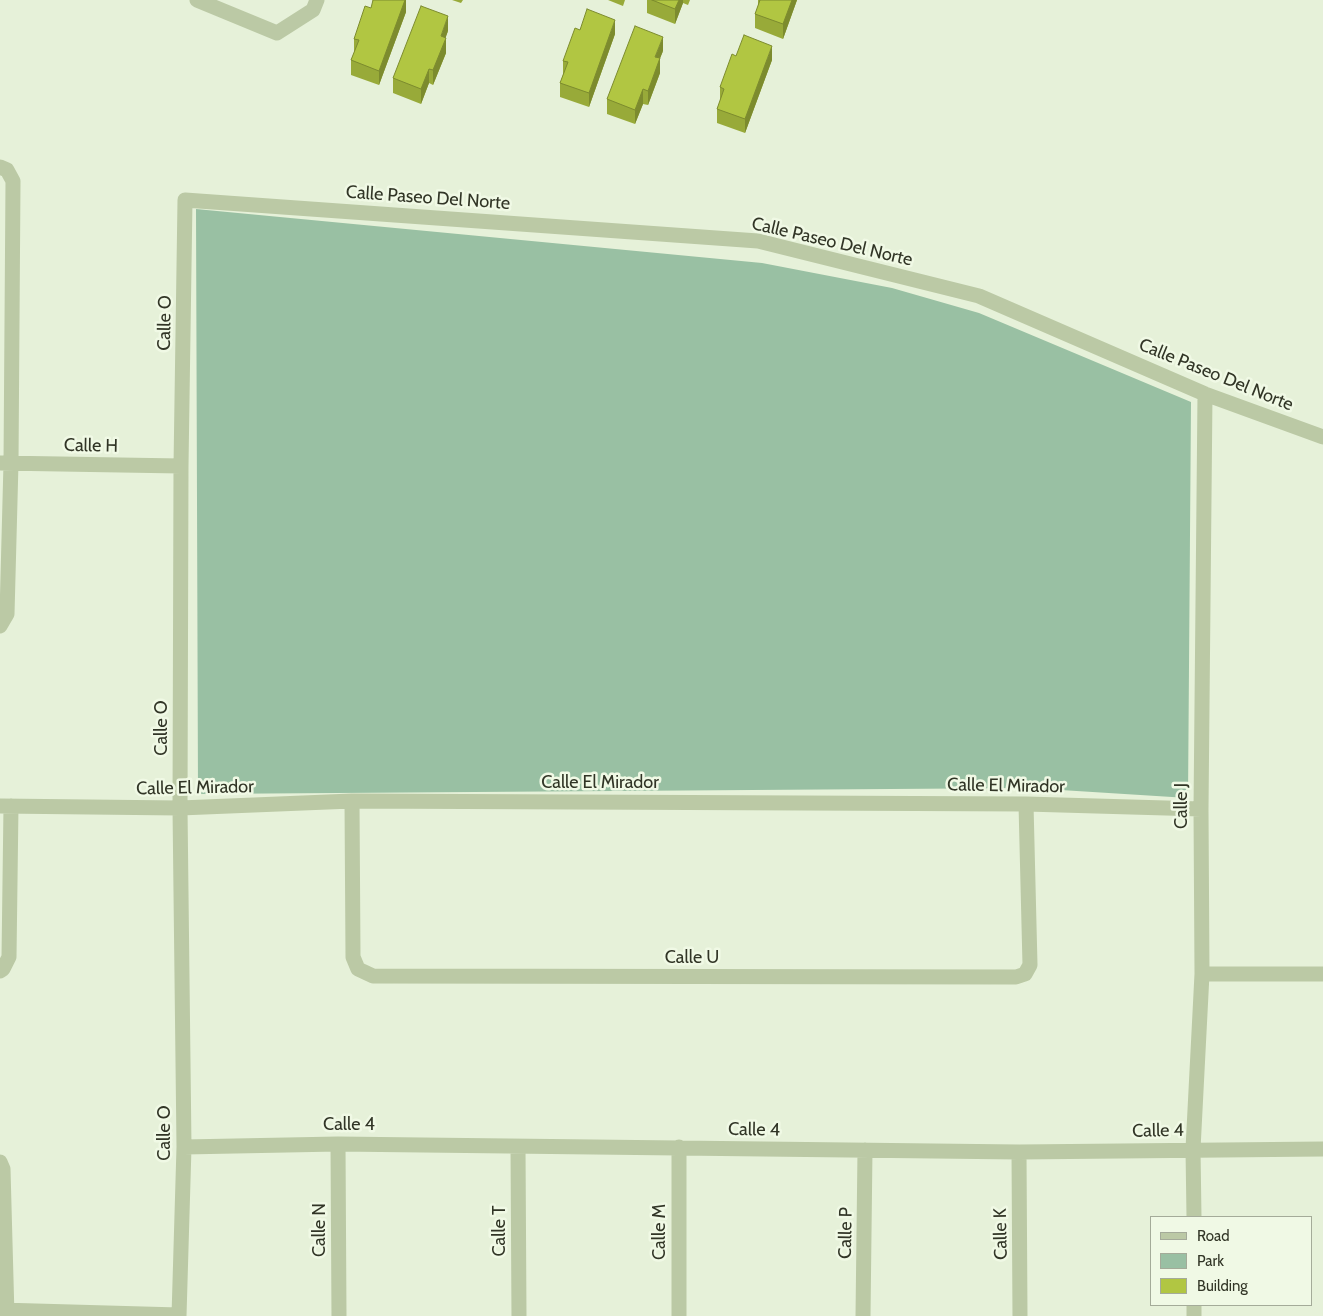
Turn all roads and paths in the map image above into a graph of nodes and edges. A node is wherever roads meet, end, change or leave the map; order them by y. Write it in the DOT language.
graph roads {
  1 [pos="197,0"];
  2 [pos="317,0"];
  3 [pos="0,167"];
  4 [pos="185,200"];
  5 [pos="1205,394"];
  6 [pos="1323,437"];
  7 [pos="6,463"];
  8 [pos="181,466"];
  9 [pos="0,626"];
  10 [pos="352,801"];
  11 [pos="1026,804"];
  12 [pos="6,806"];
  13 [pos="180,808"];
  14 [pos="1201,808"];
  15 [pos="0,971"];
  16 [pos="1202,974"];
  17 [pos="1323,974"];
  18 [pos="338,1144"];
  19 [pos="184,1147"];
  20 [pos="518,1147"];
  21 [pos="679,1148"];
  22 [pos="1323,1148"];
  23 [pos="1193,1149"];
  24 [pos="866,1150"];
  25 [pos="1019,1152"];
  26 [pos="0,1162"];
  27 [pos="1194,1216"];
  28 [pos="5,1312"];
  29 [pos="179,1315"];
  30 [pos="339,1316"];
  31 [pos="518,1316"];
  32 [pos="679,1316"];
  33 [pos="863,1316"];
  34 [pos="1020,1316"];
  1 -- 2 [label="street"];
  3 -- 7 [label="street"];
  4 -- 5 [label="street, Calle Paseo Del Norte"];
  4 -- 8 [label="street, Calle O"];
  5 -- 6 [label="street, Calle Paseo Del Norte"];
  5 -- 14 [label="street, Calle J"];
  7 -- 8 [label="street, Calle H"];
  7 -- 9 [label="street"];
  8 -- 13 [label="street, Calle O"];
  10 -- 11 [label="street, Calle El Mirador"];
  10 -- 11 [label="street, Calle U"];
  10 -- 13 [label="street, Calle El Mirador"];
  11 -- 14 [label="street, Calle El Mirador"];
  12 -- 13 [label="street, Calle El Mirador"];
  12 -- 15 [label="street"];
  13 -- 19 [label="street, Calle O"];
  14 -- 16 [label="street, Calle J"];
  16 -- 17 [label="street"];
  16 -- 23 [label="street, Calle J"];
  18 -- 19 [label="street, Calle 4"];
  18 -- 20 [label="street, Calle 4"];
  18 -- 30 [label="street, Calle N"];
  19 -- 29 [label="street, Calle O"];
  20 -- 21 [label="street, Calle 4"];
  20 -- 31 [label="street, Calle T"];
  21 -- 24 [label="street, Calle 4"];
  21 -- 32 [label="street, Calle M"];
  22 -- 23 [label="street, Calle 4"];
  23 -- 25 [label="street, Calle 4"];
  23 -- 27 [label="street, Calle J"];
  24 -- 25 [label="street, Calle 4"];
  24 -- 33 [label="street, Calle P"];
  25 -- 34 [label="street, Calle K"];
  26 -- 28 [label="street"];
  28 -- 29 [label="street"];
}
